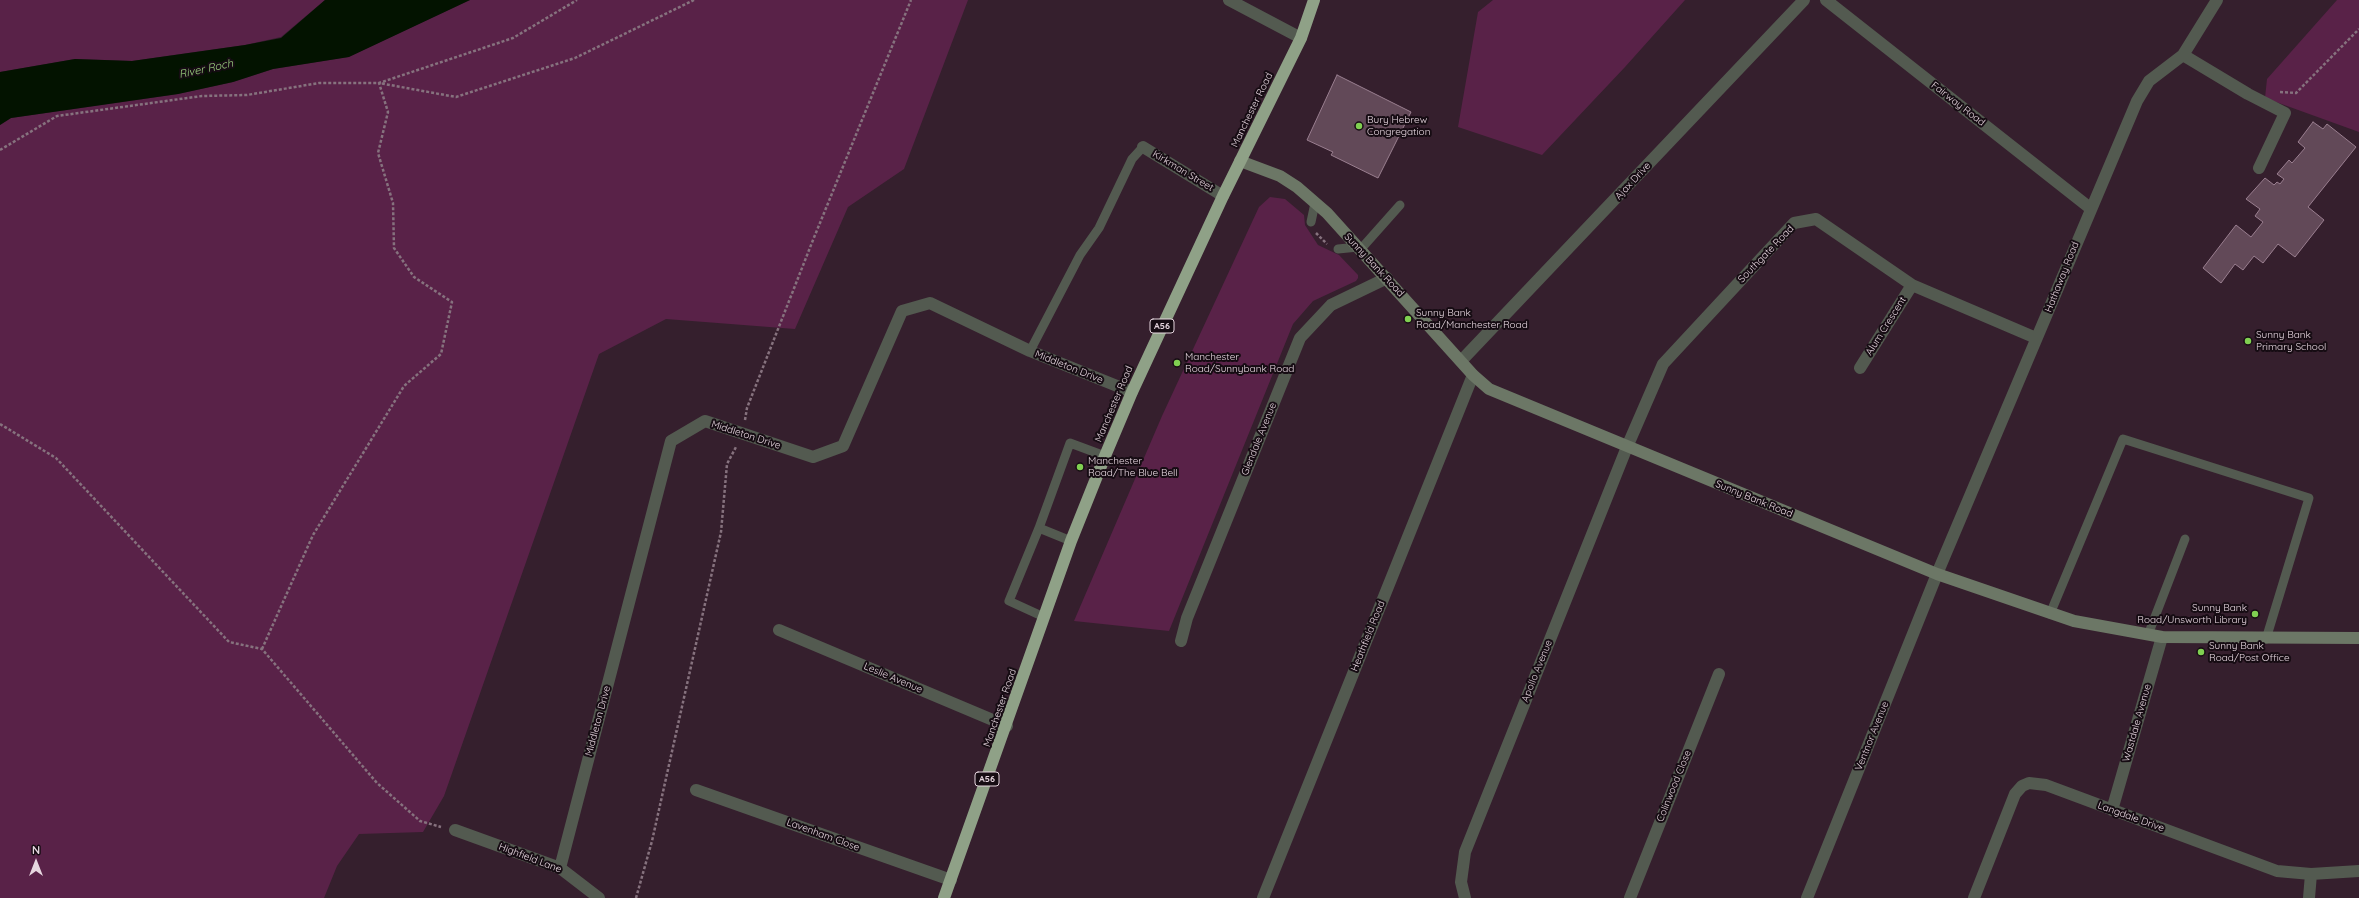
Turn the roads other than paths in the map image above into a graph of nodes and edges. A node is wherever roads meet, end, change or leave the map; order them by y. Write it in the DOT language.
graph roads {
  1 [pos="1229,0"];
  2 [pos="1314,0"];
  3 [pos="1804,0"];
  4 [pos="1826,0"];
  5 [pos="2218,0"];
  6 [pos="1301,38"];
  7 [pos="2183,55"];
  8 [pos="1144,147"];
  9 [pos="1240,161"];
  10 [pos="2259,168"];
  11 [pos="1223,196"];
  12 [pos="1315,203"];
  13 [pos="1400,205"];
  14 [pos="2090,208"];
  15 [pos="1311,222"];
  16 [pos="1359,248"];
  17 [pos="1338,249"];
  18 [pos="1387,278"];
  19 [pos="1912,285"];
  20 [pos="2036,338"];
  21 [pos="1030,351"];
  22 [pos="1461,361"];
  23 [pos="1860,368"];
  24 [pos="1473,375"];
  25 [pos="1132,392"];
  26 [pos="1626,447"];
  27 [pos="1105,456"];
  28 [pos="1039,528"];
  29 [pos="2185,539"];
  30 [pos="1070,541"];
  31 [pos="1937,574"];
  32 [pos="2050,614"];
  33 [pos="1044,617"];
  34 [pos="779,630"];
  35 [pos="2148,635"];
  36 [pos="2162,637"];
  37 [pos="2359,638"];
  38 [pos="2266,639"];
  39 [pos="1181,641"];
  40 [pos="1719,674"];
  41 [pos="1007,726"];
  42 [pos="696,790"];
  43 [pos="2112,810"];
  44 [pos="455,830"];
  45 [pos="560,868"];
  46 [pos="2359,871"];
  47 [pos="2311,874"];
  48 [pos="950,880"];
  49 [pos="599,898"];
  50 [pos="944,898"];
  51 [pos="1264,898"];
  52 [pos="1465,898"];
  53 [pos="1630,898"];
  54 [pos="1808,898"];
  55 [pos="1974,898"];
  56 [pos="2309,898"];
  1 -- 6 [label="street"];
  2 -- 6 [label="highway, Manchester Road / A56"];
  3 -- 22 [label="street, Ajax Drive"];
  4 -- 14 [label="street, Fairway Road"];
  5 -- 7 [label="street, Hathaway Road"];
  6 -- 9 [label="highway, Manchester Road / A56"];
  7 -- 10 [label="street"];
  7 -- 14 [label="street, Hathaway Road"];
  8 -- 11 [label="street, Kirkman Street"];
  8 -- 21 [label="lane"];
  9 -- 11 [label="highway, Manchester Road / A56"];
  9 -- 12 [label="street, Sunny Bank Road"];
  11 -- 25 [label="highway, Manchester Road / A56"];
  12 -- 15 [label="lane"];
  12 -- 16 [label="street, Sunny Bank Road"];
  13 -- 16 [label="lane"];
  14 -- 20 [label="street, Hathaway Road"];
  16 -- 17 [label="lane"];
  16 -- 18 [label="street, Sunny Bank Road"];
  18 -- 22 [label="street, Sunny Bank Road"];
  18 -- 39 [label="street, Glendale Avenue"];
  19 -- 20 [label="street, Southgate Road"];
  19 -- 23 [label="street, Alum Crescent"];
  19 -- 26 [label="street, Southgate Road"];
  20 -- 31 [label="street, Hathaway Road"];
  21 -- 25 [label="street, Middleton Drive"];
  21 -- 45 [label="street, Middleton Drive"];
  22 -- 24 [label="street, Sunny Bank Road"];
  24 -- 26 [label="street, Sunny Bank Road"];
  24 -- 51 [label="street, Heathfield Road"];
  25 -- 27 [label="highway, Manchester Road / A56"];
  26 -- 31 [label="street, Sunny Bank Road"];
  26 -- 52 [label="street, Apollo Avenue"];
  27 -- 28 [label="lane"];
  27 -- 30 [label="highway, Manchester Road / A56"];
  28 -- 30 [label="lane"];
  28 -- 33 [label="lane"];
  29 -- 35 [label="lane"];
  30 -- 33 [label="highway, Manchester Road / A56"];
  31 -- 32 [label="street, Sunny Bank Road"];
  31 -- 54 [label="street, Ventnor Avenue"];
  32 -- 35 [label="street, Sunny Bank Road"];
  32 -- 38 [label="lane"];
  33 -- 41 [label="highway, Manchester Road / A56"];
  34 -- 41 [label="street, Leslie Avenue"];
  35 -- 36 [label="street, Sunny Bank Road"];
  36 -- 38 [label="street, Sunny Bank Road"];
  36 -- 43 [label="street, Wastdale Avenue"];
  37 -- 38 [label="street, Sunny Bank Road"];
  40 -- 53 [label="street, Colinwood Close"];
  41 -- 48 [label="highway, Manchester Road / A56"];
  42 -- 48 [label="street, Lavenham Close"];
  43 -- 47 [label="street, Langdale Drive"];
  43 -- 55 [label="street, Langdale Drive"];
  44 -- 45 [label="street, Highfield Lane"];
  45 -- 49 [label="street, Highfield Lane"];
  46 -- 47 [label="street, Langdale Drive"];
  47 -- 56 [label="street"];
  48 -- 50 [label="highway, Manchester Road / A56"];
}
